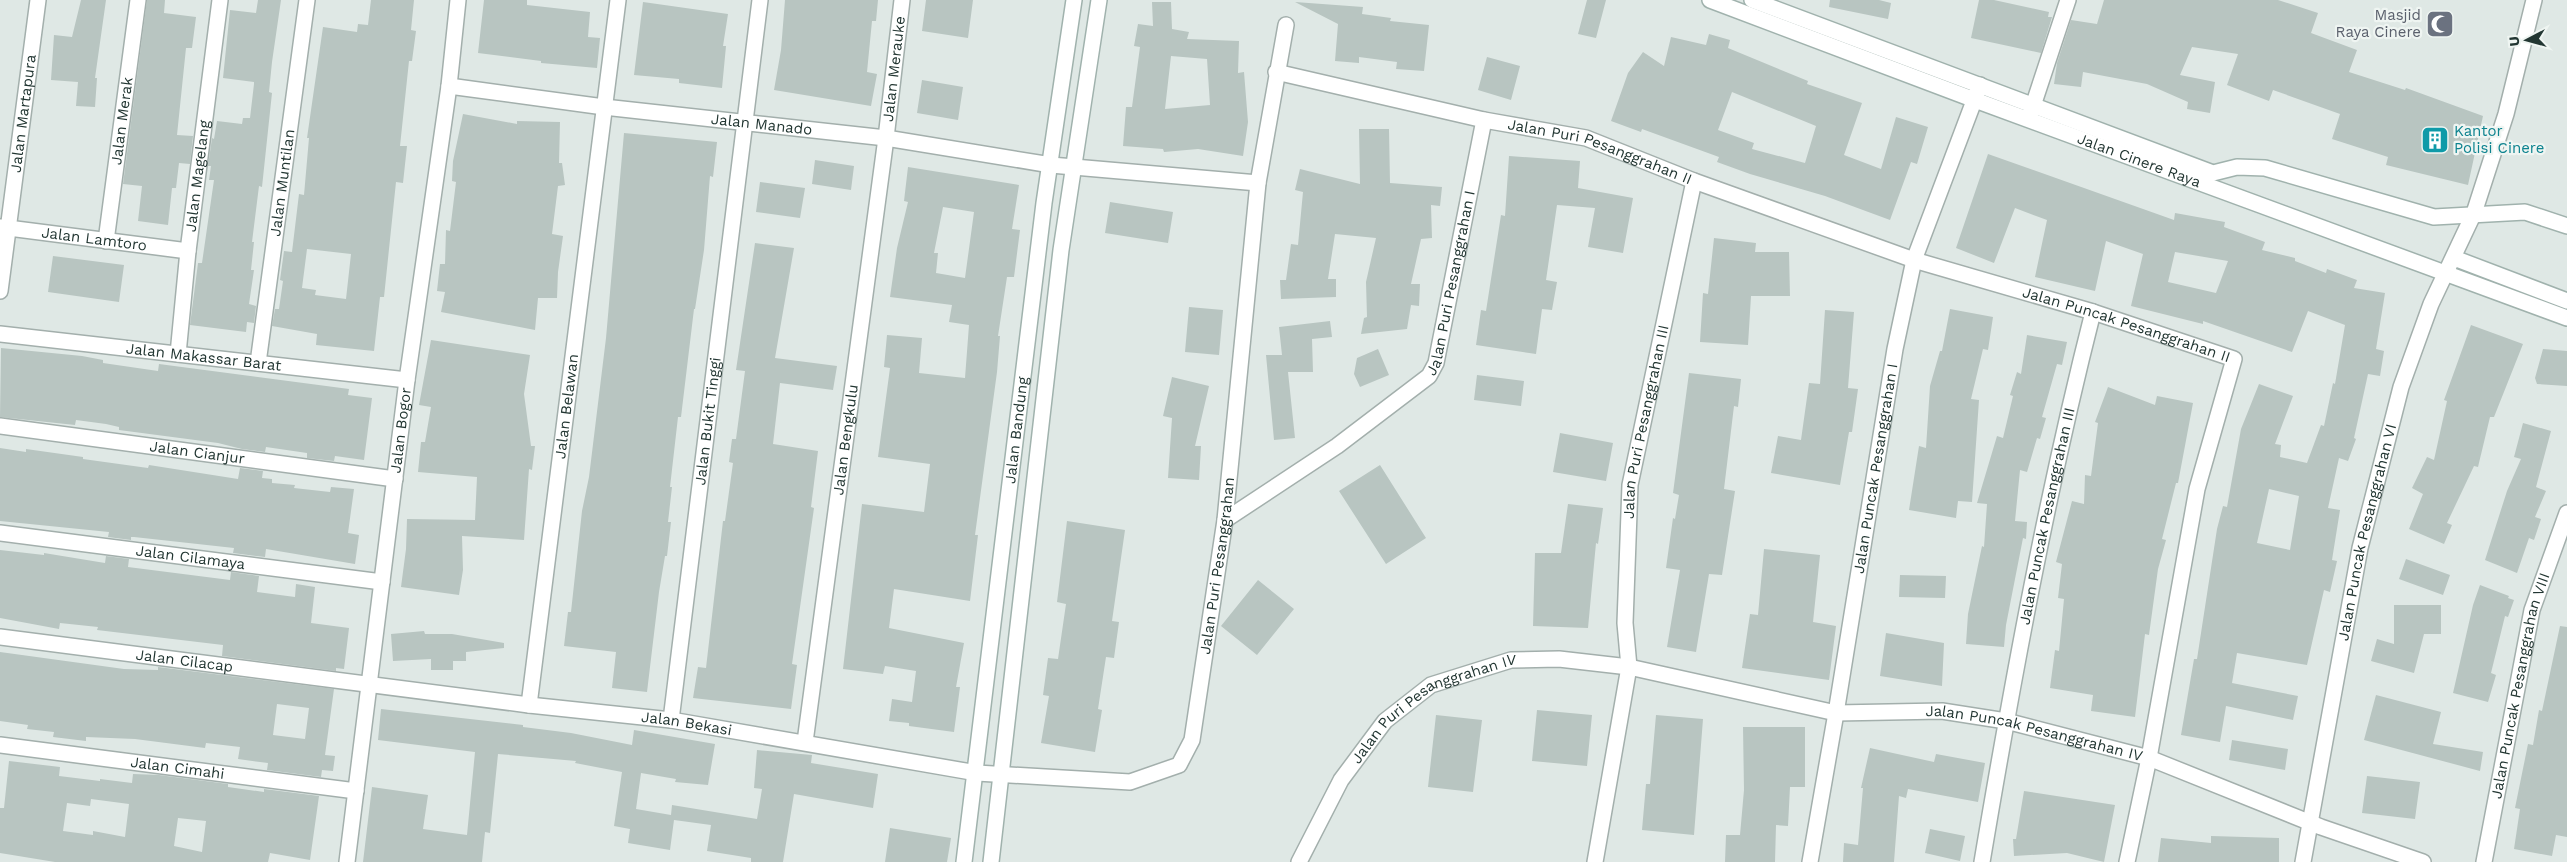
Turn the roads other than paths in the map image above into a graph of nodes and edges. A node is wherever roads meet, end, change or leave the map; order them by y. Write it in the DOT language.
graph roads {
  1 [pos="38,0"];
  2 [pos="138,0"];
  3 [pos="220,0"];
  4 [pos="307,0"];
  5 [pos="458,0"];
  6 [pos="618,0"];
  7 [pos="760,0"];
  8 [pos="902,0"];
  9 [pos="1074,0"];
  10 [pos="1099,0"];
  11 [pos="1710,0"];
  12 [pos="1752,0"];
  13 [pos="2068,0"];
  14 [pos="2534,0"];
  15 [pos="1773,4"];
  16 [pos="1286,25"];
  17 [pos="1276,72"];
  18 [pos="1980,85"];
  19 [pos="449,86"];
  20 [pos="1975,100"];
  21 [pos="2034,104"];
  22 [pos="604,107"];
  23 [pos="2029,119"];
  24 [pos="1484,120"];
  25 [pos="745,121"];
  26 [pos="886,138"];
  27 [pos="1051,165"];
  28 [pos="1075,166"];
  29 [pos="1694,181"];
  30 [pos="1258,183"];
  31 [pos="2474,213"];
  32 [pos="2567,226"];
  33 [pos="4,227"];
  34 [pos="106,241"];
  35 [pos="188,251"];
  36 [pos="2454,258"];
  37 [pos="1914,260"];
  38 [pos="2446,274"];
  39 [pos="0,290"];
  40 [pos="2567,301"];
  41 [pos="2093,312"];
  42 [pos="2567,318"];
  43 [pos="0,334"];
  44 [pos="178,354"];
  45 [pos="258,363"];
  46 [pos="407,380"];
  47 [pos="0,426"];
  48 [pos="395,479"];
  49 [pos="2567,513"];
  50 [pos="1225,520"];
  51 [pos="0,533"];
  52 [pos="382,582"];
  53 [pos="0,637"];
  54 [pos="1629,667"];
  55 [pos="369,683"];
  56 [pos="529,705"];
  57 [pos="1836,713"];
  58 [pos="671,720"];
  59 [pos="2006,721"];
  60 [pos="805,742"];
  61 [pos="0,745"];
  62 [pos="2149,758"];
  63 [pos="977,773"];
  64 [pos="1002,775"];
  65 [pos="356,791"];
  66 [pos="2310,822"];
  67 [pos="346,862"];
  68 [pos="964,862"];
  69 [pos="991,862"];
  70 [pos="1299,862"];
  71 [pos="1595,862"];
  72 [pos="1810,862"];
  73 [pos="1982,862"];
  74 [pos="2127,862"];
  75 [pos="2303,862"];
  76 [pos="2423,862"];
  77 [pos="2484,862"];
  1 -- 33 [label="street, Jalan Martapura"];
  2 -- 34 [label="street, Jalan Merak"];
  3 -- 35 [label="street, Jalan Magelang"];
  4 -- 45 [label="street, Jalan Muntilan"];
  5 -- 19 [label="street, Jalan Bogor"];
  6 -- 22 [label="street, Jalan Belawan"];
  7 -- 25 [label="street, Jalan Bukit Tinggi"];
  8 -- 26 [label="street, Jalan Merauke"];
  9 -- 27 [label="street, Jalan Bandung"];
  10 -- 28 [label="street, Jalan Bandung"];
  11 -- 20 [label="street, Jalan Cinere Raya"];
  12 -- 15 [label="street, Jalan Cinere Raya"];
  13 -- 21 [label="street"];
  14 -- 31 [label="street, Jalan Puncak Pesanggrahan VI"];
  15 -- 18 [label="street, Jalan Cinere Raya"];
  16 -- 17 [label="street, Jalan Puri Pesanggrahan"];
  17 -- 24 [label="street, Jalan Puri Pesanggrahan II"];
  17 -- 30 [label="street, Jalan Puri Pesanggrahan"];
  18 -- 20 [label="street, Jalan Puncak Pesanggrahan I"];
  18 -- 21 [label="street, Jalan Cinere Raya"];
  19 -- 22 [label="street, Jalan Manado"];
  19 -- 46 [label="street, Jalan Bogor"];
  20 -- 23 [label="street, Jalan Cinere Raya"];
  20 -- 37 [label="street, Jalan Puncak Pesanggrahan I"];
  21 -- 23 [label="street"];
  21 -- 31 [label="street, Jalan Cinere Raya"];
  22 -- 25 [label="street, Jalan Manado"];
  22 -- 56 [label="street, Jalan Belawan"];
  23 -- 38 [label="street, Jalan Cinere Raya"];
  24 -- 29 [label="street, Jalan Puri Pesanggrahan II"];
  24 -- 50 [label="street, Jalan Puri Pesanggrahan I"];
  25 -- 26 [label="street, Jalan Manado"];
  25 -- 58 [label="street, Jalan Bukit Tinggi"];
  26 -- 27 [label="street, Jalan Manado"];
  26 -- 60 [label="street, Jalan Bengkulu"];
  27 -- 28 [label="street, Jalan Manado"];
  27 -- 63 [label="street, Jalan Bandung"];
  28 -- 30 [label="street"];
  28 -- 64 [label="street, Jalan Bandung"];
  29 -- 37 [label="street, Jalan Puri Pesanggrahan II"];
  29 -- 54 [label="street, Jalan Puri Pesanggrahan III"];
  30 -- 50 [label="street, Jalan Puri Pesanggrahan"];
  31 -- 32 [label="street, Jalan Cinere Raya"];
  31 -- 36 [label="street, Jalan Puncak Pesanggrahan VI"];
  33 -- 34 [label="street, Jalan Lamtoro"];
  33 -- 39 [label="street, Jalan Martapura"];
  34 -- 35 [label="street, Jalan Lamtoro"];
  35 -- 44 [label="street, Jalan Magelang"];
  36 -- 38 [label="street, Jalan Puncak Pesanggrahan VI"];
  36 -- 40 [label="street"];
  37 -- 41 [label="street, Jalan Puncak Pesanggrahan II"];
  37 -- 57 [label="street, Jalan Puncak Pesanggrahan I"];
  38 -- 42 [label="street, Jalan Cinere Raya"];
  38 -- 66 [label="street, Jalan Puncak Pesanggrahan VI"];
  41 -- 59 [label="street, Jalan Puncak Pesanggrahan III"];
  41 -- 62 [label="street, Jalan Puncak Pesanggrahan II"];
  43 -- 44 [label="street, Jalan Makassar Barat"];
  44 -- 45 [label="street, Jalan Makassar Barat"];
  45 -- 46 [label="street, Jalan Makassar Barat"];
  46 -- 48 [label="street, Jalan Bogor"];
  47 -- 48 [label="street, Jalan Cianjur"];
  48 -- 52 [label="street, Jalan Bogor"];
  49 -- 77 [label="street, Jalan Puncak Pesanggrahan VIII"];
  50 -- 64 [label="street, Jalan Puri Pesanggrahan"];
  51 -- 52 [label="street, Jalan Cilamaya"];
  52 -- 55 [label="street, Jalan Bogor"];
  53 -- 55 [label="street, Jalan Cilacap"];
  54 -- 57 [label="street, Jalan Puncak Pesanggrahan IV"];
  54 -- 70 [label="street, Jalan Puri Pesanggrahan IV"];
  54 -- 71 [label="street, Jalan Puri Pesanggrahan III"];
  55 -- 56 [label="street, Jalan Bekasi"];
  55 -- 65 [label="street, Jalan Bogor"];
  56 -- 58 [label="street, Jalan Bekasi"];
  57 -- 59 [label="street, Jalan Puncak Pesanggrahan IV"];
  57 -- 72 [label="street, Jalan Puncak Pesanggrahan I"];
  58 -- 60 [label="street, Jalan Bekasi"];
  59 -- 62 [label="street, Jalan Puncak Pesanggrahan IV"];
  59 -- 73 [label="street, Jalan Puncak Pesanggrahan III"];
  60 -- 63 [label="street, Jalan Bekasi"];
  61 -- 65 [label="street, Jalan Cimahi"];
  62 -- 66 [label="street, Jalan Puncak Pesanggrahan IV"];
  62 -- 74 [label="street"];
  63 -- 64 [label="street, Jalan Bekasi"];
  63 -- 68 [label="street, Jalan Bandung"];
  64 -- 69 [label="street, Jalan Bandung"];
  65 -- 67 [label="street, Jalan Bogor"];
  66 -- 75 [label="street, Jalan Puncak Pesanggrahan VI"];
  66 -- 76 [label="street, Jalan Puncak Pesanggrahan IV"];
}
